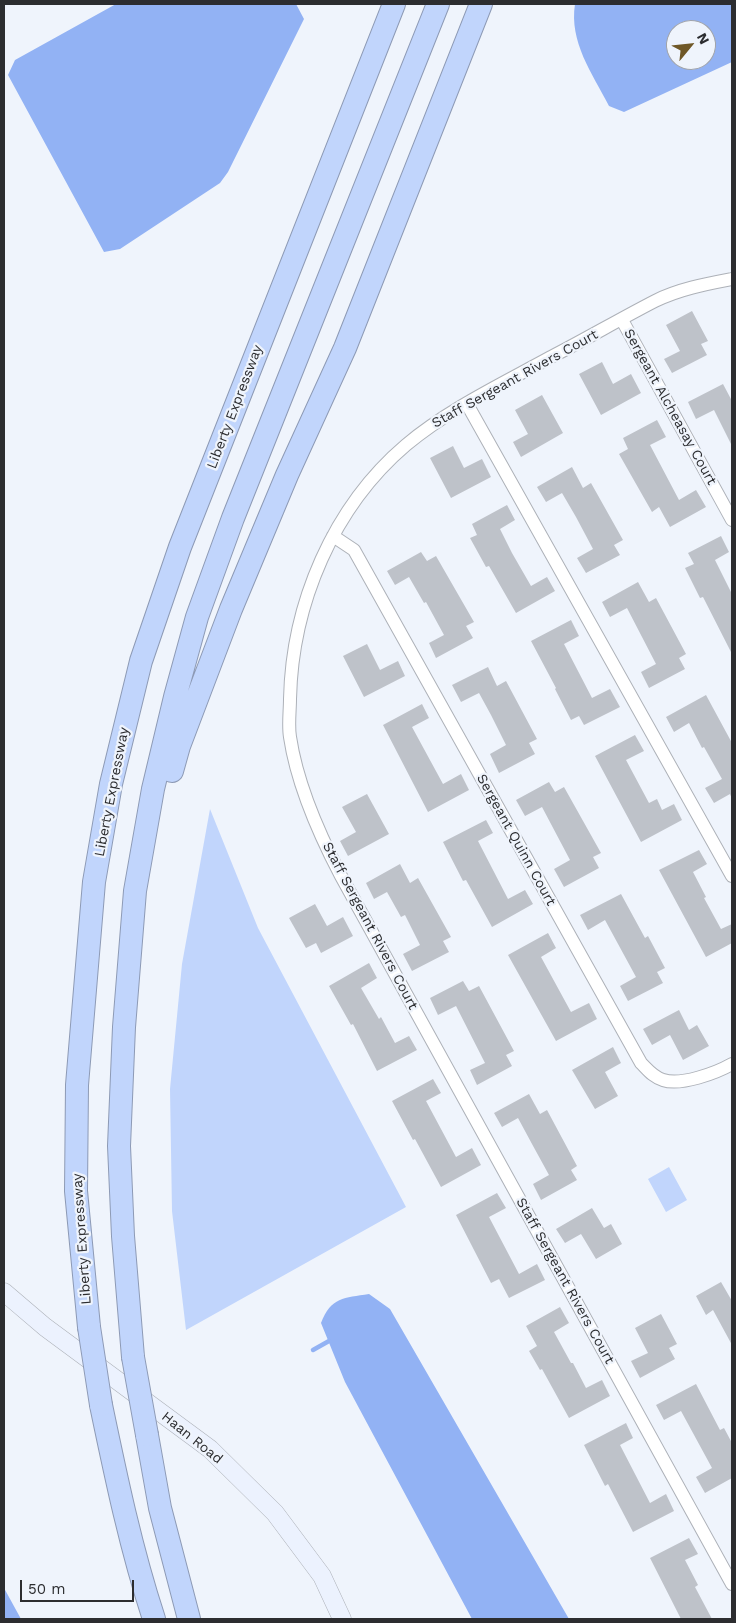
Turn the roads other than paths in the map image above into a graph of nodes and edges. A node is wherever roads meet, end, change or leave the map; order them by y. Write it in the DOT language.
graph roads {
  1 [pos="394,4"];
  2 [pos="438,4"];
  3 [pos="481,4"];
  4 [pos="732,279"];
  5 [pos="622,320"];
  6 [pos="467,404"];
  7 [pos="732,520"];
  8 [pos="333,536"];
  9 [pos="732,876"];
  10 [pos="135,891"];
  11 [pos="732,1064"];
  12 [pos="4,1292"];
  13 [pos="732,1584"];
  14 [pos="154,1619"];
  15 [pos="189,1619"];
  16 [pos="342,1619"];
  1 -- 14 [label="highway, Liberty Expressway, bridge"];
  2 -- 10 [label="highway"];
  3 -- 10 [label="highway"];
  4 -- 5 [label="street, Staff Sergeant Rivers Court"];
  5 -- 6 [label="street, Staff Sergeant Rivers Court"];
  5 -- 7 [label="street, Sergeant Alcheasay Court"];
  6 -- 8 [label="street, Staff Sergeant Rivers Court"];
  6 -- 9 [label="street"];
  8 -- 11 [label="street, Sergeant Quinn Court"];
  8 -- 13 [label="street, Staff Sergeant Rivers Court"];
  10 -- 15 [label="highway, bridge"];
  12 -- 16 [label="street, Haan Road"];
}
